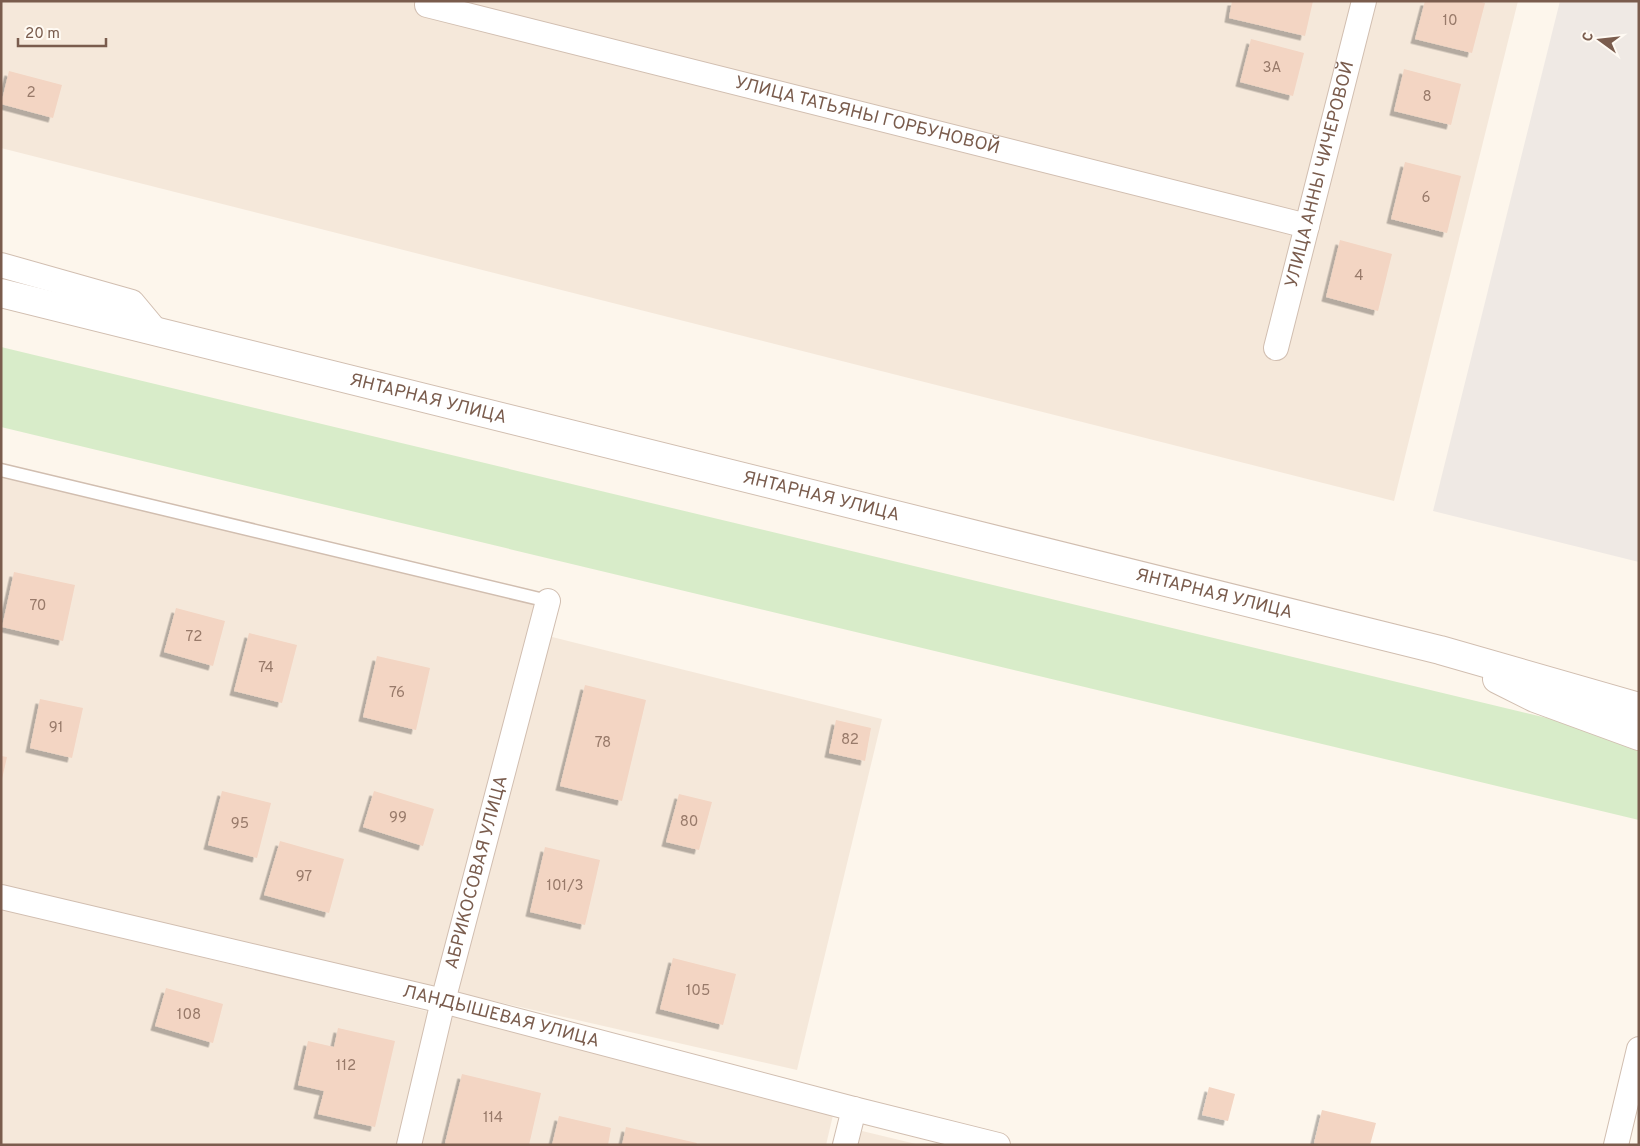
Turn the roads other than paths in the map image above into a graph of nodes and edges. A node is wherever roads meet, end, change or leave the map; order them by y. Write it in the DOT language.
graph roads {
  1 [pos="1364,1"];
  2 [pos="427,5"];
  3 [pos="1307,226"];
  4 [pos="1,265"];
  5 [pos="1,293"];
  6 [pos="157,332"];
  7 [pos="1276,348"];
  8 [pos="1,470"];
  9 [pos="548,600"];
  10 [pos="1440,650"];
  11 [pos="1639,706"];
  12 [pos="1639,736"];
  13 [pos="1,897"];
  14 [pos="443,1001"];
  15 [pos="1639,1050"];
  16 [pos="854,1109"];
  17 [pos="408,1145"];
  18 [pos="845,1145"];
  19 [pos="998,1145"];
  20 [pos="1616,1145"];
  1 -- 3 [label="street, УЛИЦА АННЫ ЧИЧЕРОВОЙ"];
  2 -- 3 [label="street, УЛИЦА ТАТЬЯНЫ ГОРБУНОВОЙ"];
  3 -- 7 [label="street, УЛИЦА АННЫ ЧИЧЕРОВОЙ"];
  4 -- 6 [label="street"];
  5 -- 6 [label="street, ЯНТАРНАЯ УЛИЦА"];
  6 -- 10 [label="street, ЯНТАРНАЯ УЛИЦА"];
  8 -- 9 [label="lane"];
  9 -- 14 [label="street, АБРИКОСОВАЯ УЛИЦА"];
  10 -- 11 [label="street, ЯНТАРНАЯ УЛИЦА"];
  10 -- 12 [label="street"];
  13 -- 14 [label="street, ЛАНДЫШЕВАЯ УЛИЦА"];
  14 -- 16 [label="street, ЛАНДЫШЕВАЯ УЛИЦА"];
  14 -- 17 [label="street, АБРИКОСОВАЯ УЛИЦА"];
  15 -- 20 [label="street"];
  16 -- 18 [label="street"];
  16 -- 19 [label="street, ЛАНДЫШЕВАЯ УЛИЦА"];
}
